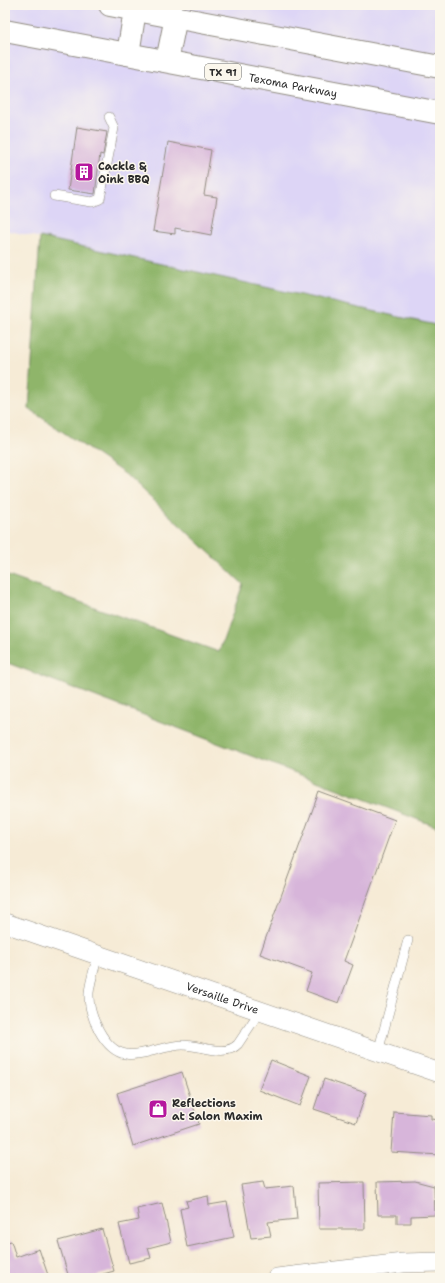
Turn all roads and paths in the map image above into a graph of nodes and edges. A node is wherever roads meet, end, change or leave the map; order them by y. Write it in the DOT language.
graph roads {
  1 [pos="110,5"];
  2 [pos="135,7"];
  3 [pos="177,11"];
  4 [pos="5,32"];
  5 [pos="128,54"];
  6 [pos="167,61"];
  7 [pos="440,67"];
  8 [pos="440,113"];
  9 [pos="109,117"];
  10 [pos="54,196"];
  11 [pos="5,923"];
  12 [pos="408,940"];
  13 [pos="98,955"];
  14 [pos="260,1011"];
  15 [pos="378,1052"];
  16 [pos="440,1073"];
  17 [pos="440,1262"];
  18 [pos="277,1278"];
  1 -- 2 [label="main road"];
  2 -- 3 [label="main road"];
  2 -- 5 [label="main road"];
  3 -- 6 [label="main road"];
  3 -- 7 [label="main road"];
  4 -- 5 [label="main road, Texoma Parkway / TX 91"];
  5 -- 6 [label="main road, Texoma Parkway / TX 91"];
  6 -- 8 [label="main road, Texoma Parkway / TX 91"];
  9 -- 10 [label="lane"];
  11 -- 13 [label="street, Versaille Drive"];
  12 -- 15 [label="lane"];
  13 -- 14 [label="street, Versaille Drive"];
  13 -- 14 [label="lane"];
  14 -- 15 [label="street, Versaille Drive"];
  15 -- 16 [label="street, Versaille Drive"];
  17 -- 18 [label="street"];
}
